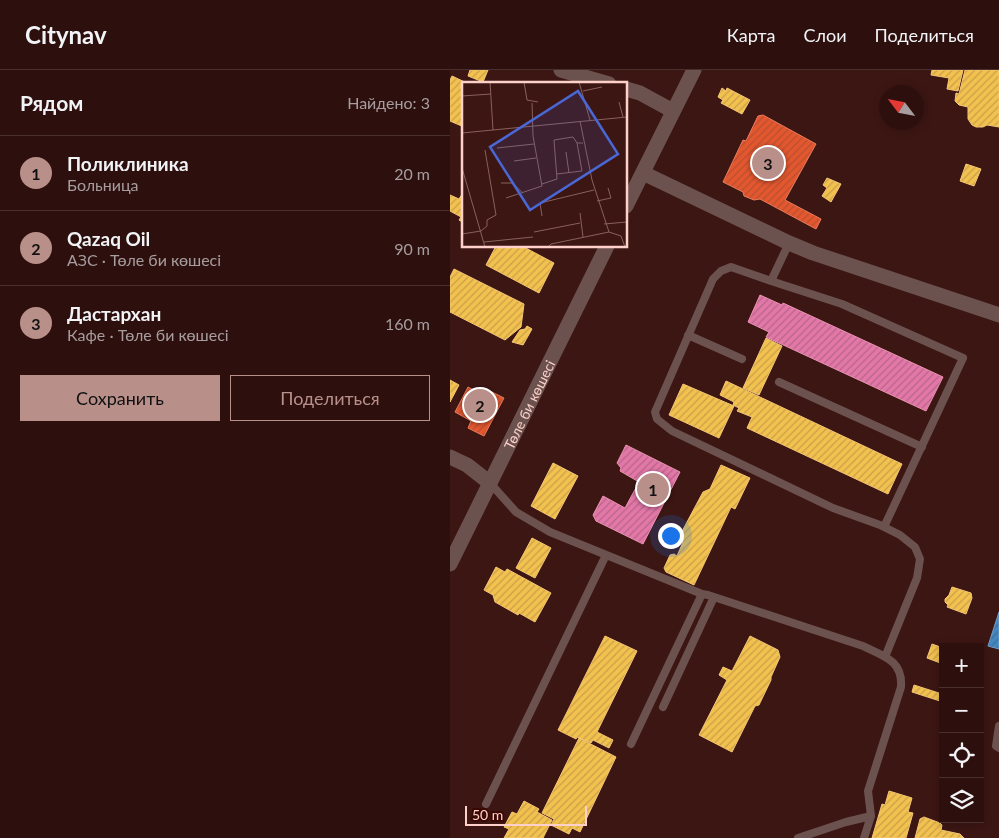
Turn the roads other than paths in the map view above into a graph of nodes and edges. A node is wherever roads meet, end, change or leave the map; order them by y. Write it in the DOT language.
graph roads {
  1 [pos="561,70"];
  2 [pos="694,70"];
  3 [pos="602,82"];
  4 [pos="628,90"];
  5 [pos="673,111"];
  6 [pos="642,173"];
  7 [pos="628,202"];
  8 [pos="789,244"];
  9 [pos="606,248"];
  10 [pos="772,281"];
  11 [pos="999,315"];
  12 [pos="688,335"];
  13 [pos="742,359"];
  14 [pos="779,382"];
  15 [pos="922,447"];
  16 [pos="450,457"];
  17 [pos="490,483"];
  18 [pos="884,527"];
  19 [pos="606,555"];
  20 [pos="450,564"];
  21 [pos="702,594"];
  22 [pos="714,596"];
  23 [pos="886,657"];
  24 [pos="664,707"];
  25 [pos="999,726"];
  26 [pos="631,744"];
  27 [pos="999,748"];
  28 [pos="486,804"];
  29 [pos="871,816"];
  30 [pos="798,838"];
  31 [pos="864,838"];
  1 -- 3 [label="street"];
  2 -- 5 [label="street"];
  4 -- 5 [label="street"];
  5 -- 6 [label="street"];
  6 -- 7 [label="street"];
  6 -- 8 [label="street"];
  8 -- 10 [label="lane"];
  8 -- 11 [label="street"];
  9 -- 17 [label="street, Төле би көшесі"];
  10 -- 12 [label="lane"];
  10 -- 15 [label="lane"];
  12 -- 13 [label="lane"];
  12 -- 18 [label="lane"];
  14 -- 15 [label="lane"];
  15 -- 18 [label="lane"];
  16 -- 17 [label="street"];
  17 -- 19 [label="lane"];
  17 -- 20 [label="street, Төле би көшесі"];
  18 -- 23 [label="lane"];
  19 -- 21 [label="lane"];
  19 -- 28 [label="lane"];
  21 -- 22 [label="lane"];
  21 -- 26 [label="lane"];
  22 -- 23 [label="lane"];
  22 -- 24 [label="lane"];
  23 -- 29 [label="lane"];
  25 -- 27 [label="lane"];
  29 -- 30 [label="lane"];
  29 -- 31 [label="lane"];
}
